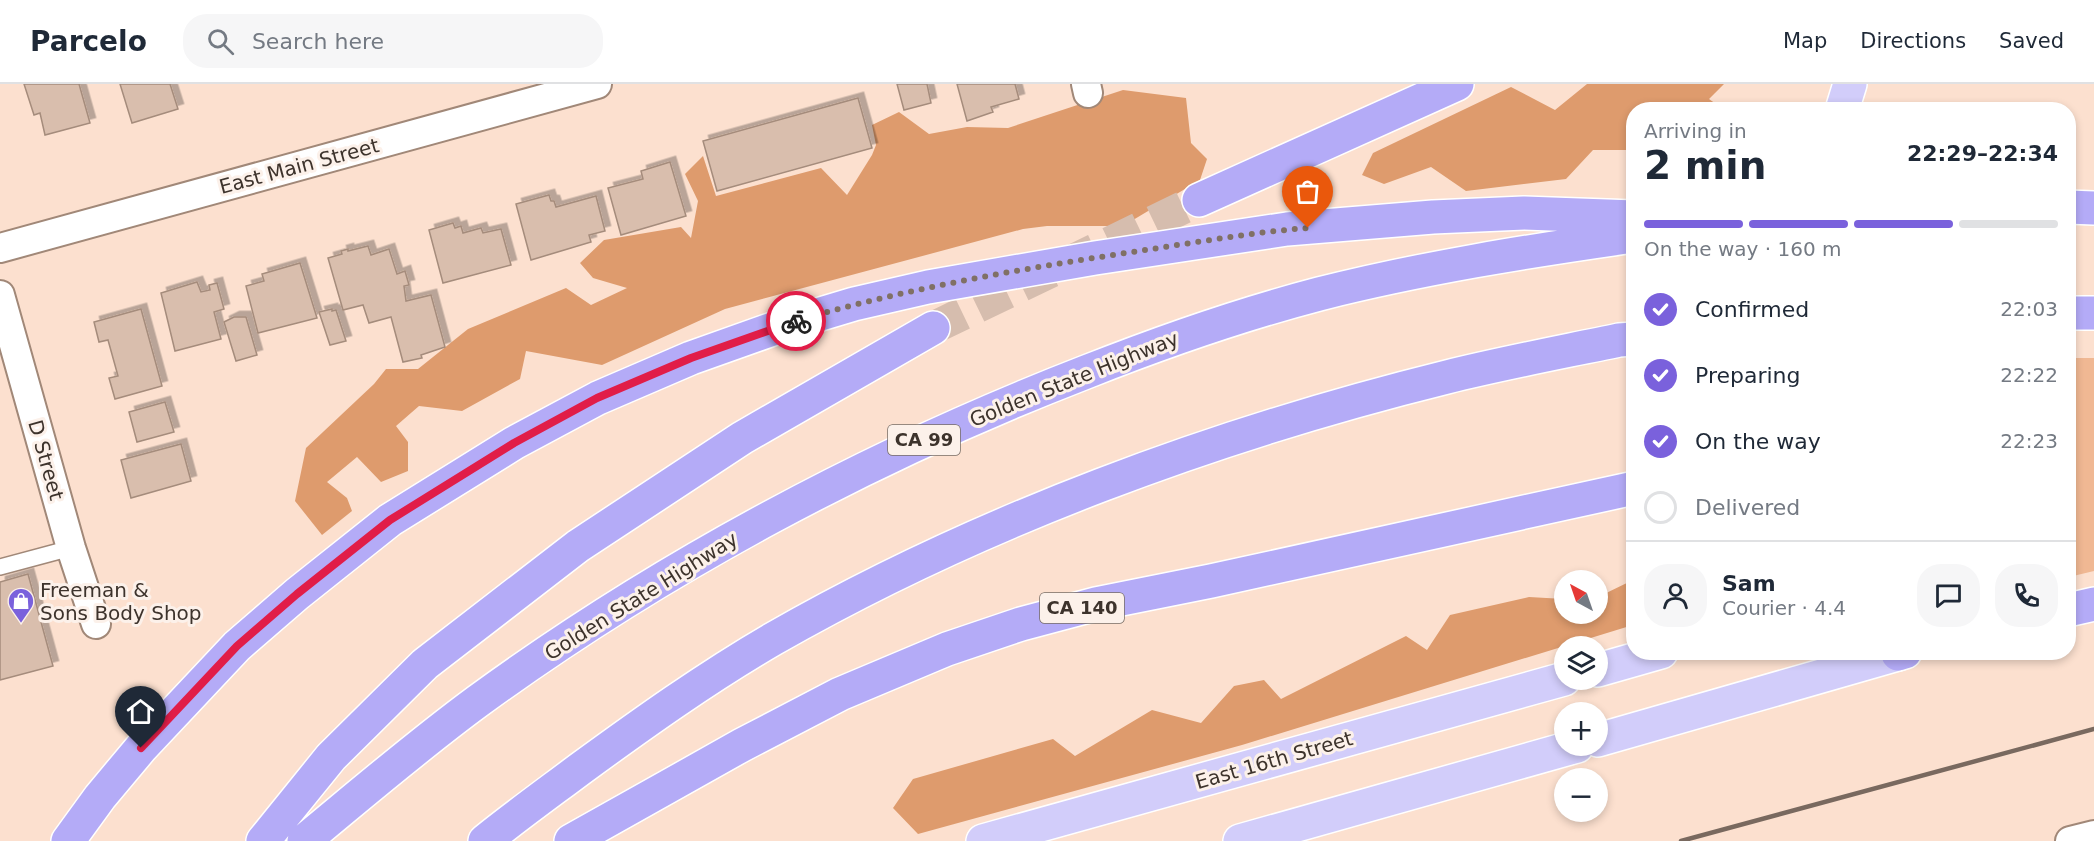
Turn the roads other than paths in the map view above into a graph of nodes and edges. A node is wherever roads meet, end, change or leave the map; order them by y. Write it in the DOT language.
graph roads {
  1 [pos="597,84"];
  2 [pos="1457,84"];
  3 [pos="1850,84"];
  4 [pos="1844,102"];
  5 [pos="1199,200"];
  6 [pos="2076,207"];
  7 [pos="2094,208"];
  8 [pos="1626,217"];
  9 [pos="1626,237"];
  10 [pos="0,248"];
  11 [pos="0,295"];
  12 [pos="2076,313"];
  13 [pos="2094,313"];
  14 [pos="933,328"];
  15 [pos="1626,340"];
  16 [pos="1626,490"];
  17 [pos="71,548"];
  18 [pos="0,567"];
  19 [pos="2094,604"];
  20 [pos="2076,608"];
  21 [pos="96,624"];
  22 [pos="1633,660"];
  23 [pos="1876,660"];
  24 [pos="1608,667"];
  25 [pos="1554,682"];
  26 [pos="1608,737"];
  27 [pos="1554,752"];
  28 [pos="2094,835"];
  29 [pos="68,841"];
  30 [pos="263,841"];
  31 [pos="304,841"];
  32 [pos="485,841"];
  33 [pos="571,841"];
  34 [pos="983,841"];
  35 [pos="1240,841"];
  36 [pos="2070,841"];
  1 -- 10 [label="street, East Main Street"];
  2 -- 5 [label="highway"];
  3 -- 4 [label="main road"];
  6 -- 7 [label="highway"];
  8 -- 29 [label="highway"];
  9 -- 31 [label="highway, Golden State Highway / CA 99"];
  11 -- 17 [label="street, D Street"];
  12 -- 13 [label="highway"];
  14 -- 30 [label="highway"];
  15 -- 32 [label="highway"];
  16 -- 33 [label="highway, CA 140"];
  17 -- 18 [label="lane"];
  17 -- 21 [label="street, D Street"];
  19 -- 20 [label="highway"];
  22 -- 24 [label="main road"];
  23 -- 26 [label="main road"];
  25 -- 34 [label="main road, East 16th Street"];
  27 -- 35 [label="main road"];
  28 -- 36 [label="street"];
}
